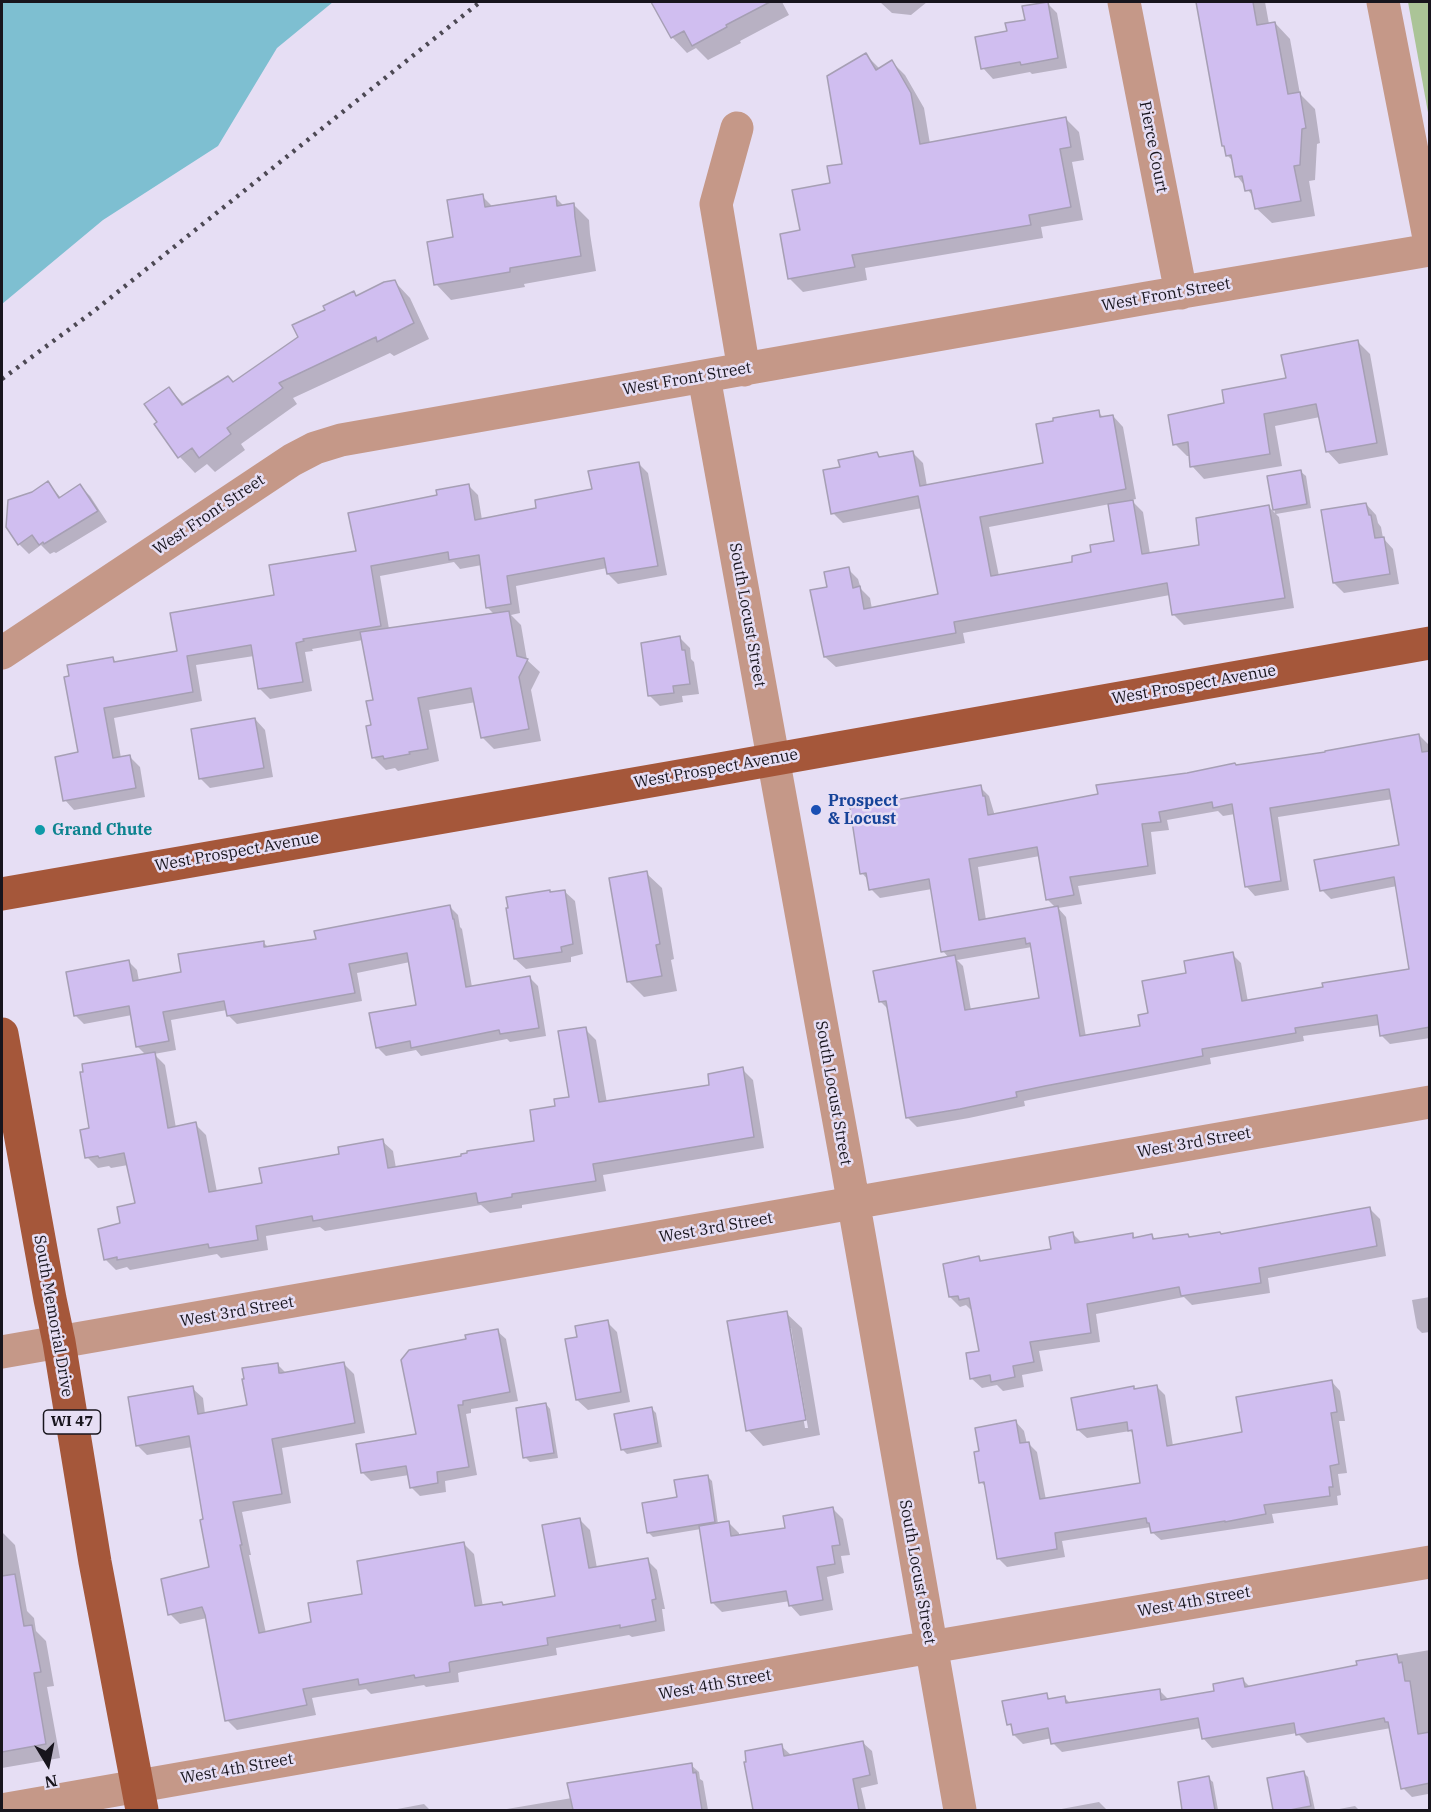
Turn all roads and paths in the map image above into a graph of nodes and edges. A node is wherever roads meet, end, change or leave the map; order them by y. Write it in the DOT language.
graph roads {
  1 [pos="1124,2"];
  2 [pos="1383,2"];
  3 [pos="736,128"];
  4 [pos="1430,243"];
  5 [pos="1430,250"];
  6 [pos="1181,292"];
  7 [pos="744,370"];
  8 [pos="704,377"];
  9 [pos="1430,643"];
  10 [pos="2,653"];
  11 [pos="773,760"];
  12 [pos="2,894"];
  13 [pos="2,1034"];
  14 [pos="1430,1102"];
  15 [pos="853,1204"];
  16 [pos="59,1342"];
  17 [pos="2,1353"];
  18 [pos="1430,1562"];
  19 [pos="931,1647"];
  20 [pos="140,1798"];
  21 [pos="2,1810"];
  22 [pos="960,1810"];
  1 -- 6 [label="street, Pierce Court"];
  2 -- 4 [label="street"];
  3 -- 7 [label="street"];
  5 -- 6 [label="street, West Front Street"];
  6 -- 7 [label="street, West Front Street"];
  7 -- 8 [label="street, West Front Street"];
  8 -- 10 [label="street, West Front Street"];
  8 -- 11 [label="street, South Locust Street"];
  9 -- 11 [label="main road, West Prospect Avenue"];
  11 -- 12 [label="main road, West Prospect Avenue"];
  11 -- 15 [label="street, South Locust Street"];
  13 -- 16 [label="main road, South Memorial Drive / WI 47"];
  14 -- 15 [label="street, West 3rd Street"];
  15 -- 16 [label="street, West 3rd Street"];
  15 -- 19 [label="street, South Locust Street"];
  16 -- 17 [label="street, West 3rd Street"];
  16 -- 20 [label="main road, South Memorial Drive / WI 47"];
  18 -- 19 [label="street, West 4th Street"];
  19 -- 20 [label="street, West 4th Street"];
  19 -- 22 [label="street, South Locust Street"];
  20 -- 21 [label="street, West 4th Street"];
}
